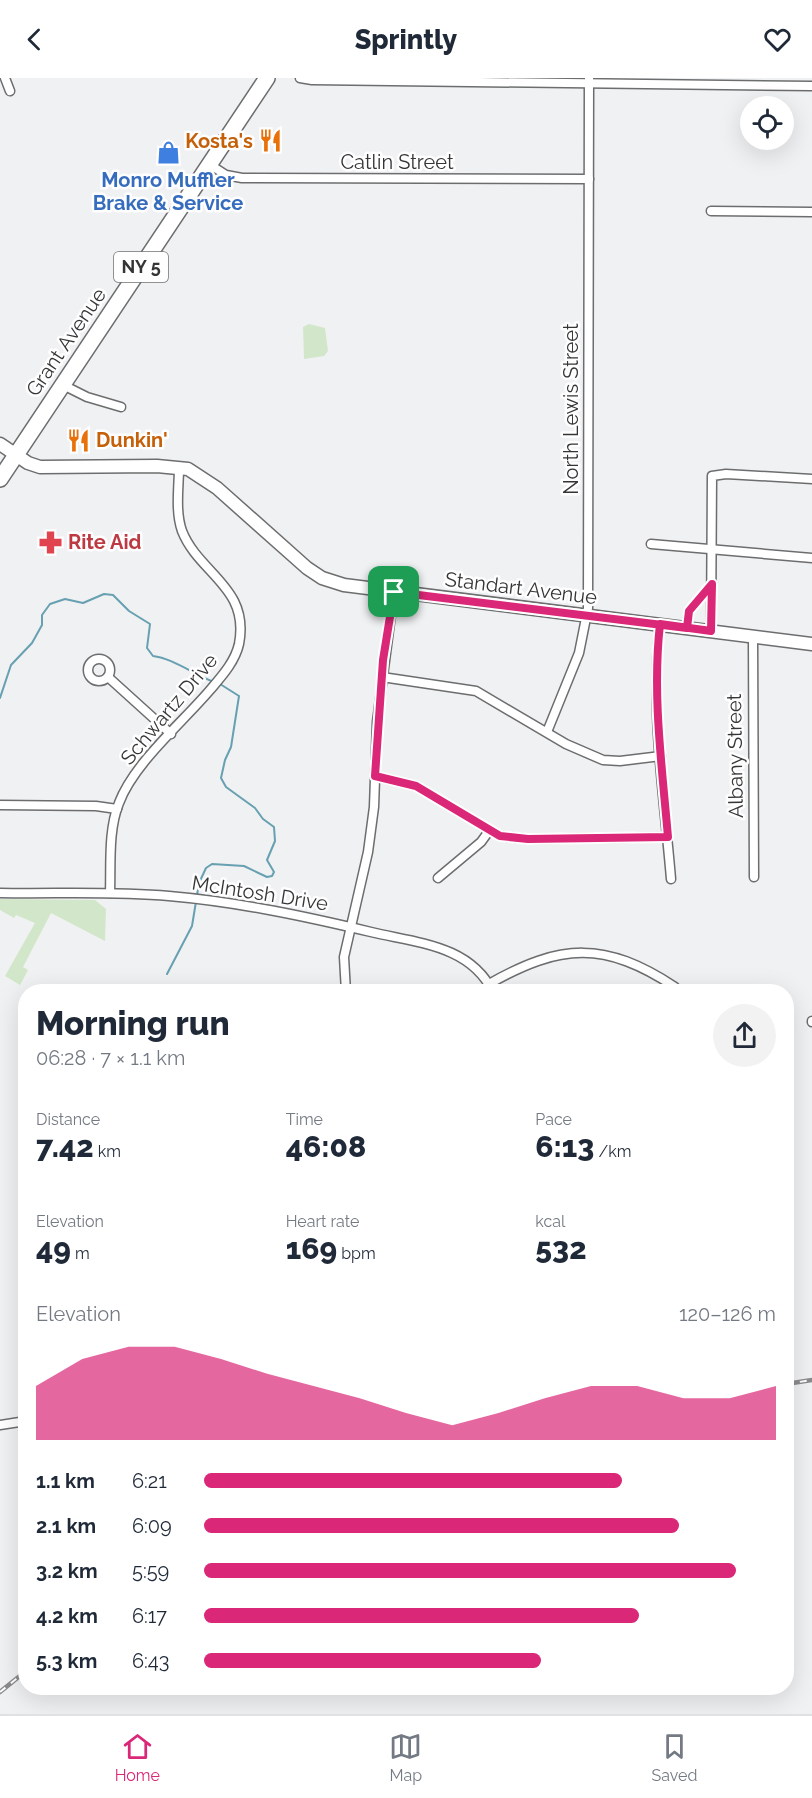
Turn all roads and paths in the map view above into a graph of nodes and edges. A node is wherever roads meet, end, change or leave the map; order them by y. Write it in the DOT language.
graph roads {
  1 [pos="5,78"];
  2 [pos="267,78"];
  3 [pos="300,78"];
  4 [pos="589,81"];
  5 [pos="715,81"];
  6 [pos="812,86"];
  7 [pos="10,91"];
  8 [pos="209,164"];
  9 [pos="589,179"];
  10 [pos="711,211"];
  11 [pos="812,212"];
  12 [pos="63,385"];
  13 [pos="121,407"];
  14 [pos="0,444"];
  15 [pos="16,455"];
  16 [pos="179,467"];
  17 [pos="0,479"];
  18 [pos="812,479"];
  19 [pos="651,544"];
  20 [pos="711,549"];
  21 [pos="812,558"];
  22 [pos="712,584"];
  23 [pos="394,592"];
  24 [pos="587,616"];
  25 [pos="660,624"];
  26 [pos="687,628"];
  27 [pos="711,631"];
  28 [pos="753,636"];
  29 [pos="812,644"];
  30 [pos="382,676"];
  31 [pos="108,677"];
  32 [pos="547,732"];
  33 [pos="171,734"];
  34 [pos="661,756"];
  35 [pos="375,776"];
  36 [pos="0,805"];
  37 [pos="117,809"];
  38 [pos="489,831"];
  39 [pos="668,837"];
  40 [pos="754,877"];
  41 [pos="438,878"];
  42 [pos="671,879"];
  43 [pos="0,893"];
  44 [pos="110,893"];
  45 [pos="350,926"];
  46 [pos="346,984"];
  47 [pos="488,984"];
  48 [pos="498,984"];
  49 [pos="669,984"];
  50 [pos="18,1422"];
  51 [pos="0,1425"];
  1 -- 7 [label="street"];
  2 -- 8 [label="highway, Grant Avenue / NY 5"];
  3 -- 4 [label="street"];
  4 -- 5 [label="street"];
  4 -- 9 [label="street, North Lewis Street"];
  5 -- 6 [label="street"];
  8 -- 9 [label="street, Catlin Street"];
  8 -- 12 [label="highway, Grant Avenue / NY 5"];
  9 -- 24 [label="street, North Lewis Street"];
  10 -- 11 [label="street"];
  12 -- 13 [label="street"];
  12 -- 15 [label="highway, Grant Avenue / NY 5"];
  14 -- 15 [label="street, Standart Avenue"];
  15 -- 16 [label="street, Standart Avenue"];
  15 -- 17 [label="highway, Grant Avenue / NY 5"];
  16 -- 23 [label="street, Standart Avenue"];
  16 -- 33 [label="street, Schwartz Drive"];
  18 -- 20 [label="street"];
  19 -- 20 [label="street"];
  20 -- 21 [label="street"];
  20 -- 22 [label="street"];
  22 -- 26 [label="street"];
  22 -- 27 [label="street"];
  23 -- 24 [label="street, Standart Avenue"];
  23 -- 30 [label="street"];
  24 -- 25 [label="street, Standart Avenue"];
  24 -- 32 [label="street, North Lewis Street"];
  25 -- 26 [label="street, Standart Avenue"];
  25 -- 34 [label="street"];
  26 -- 27 [label="street, Standart Avenue"];
  27 -- 28 [label="street, Standart Avenue"];
  28 -- 29 [label="street, Standart Avenue"];
  28 -- 40 [label="street, Albany Street"];
  30 -- 32 [label="street"];
  30 -- 35 [label="street"];
  31 -- 33 [label="street"];
  32 -- 34 [label="street"];
  33 -- 37 [label="street, Schwartz Drive"];
  34 -- 39 [label="street"];
  35 -- 38 [label="street"];
  35 -- 45 [label="street"];
  36 -- 37 [label="street"];
  37 -- 44 [label="street, Schwartz Drive"];
  38 -- 39 [label="street"];
  38 -- 41 [label="street"];
  39 -- 42 [label="street"];
  43 -- 44 [label="street, McIntosh Drive"];
  44 -- 45 [label="street, McIntosh Drive"];
  45 -- 46 [label="street"];
  45 -- 47 [label="street, McIntosh Drive"];
  48 -- 49 [label="street"];
  50 -- 51 [label="street"];
}
